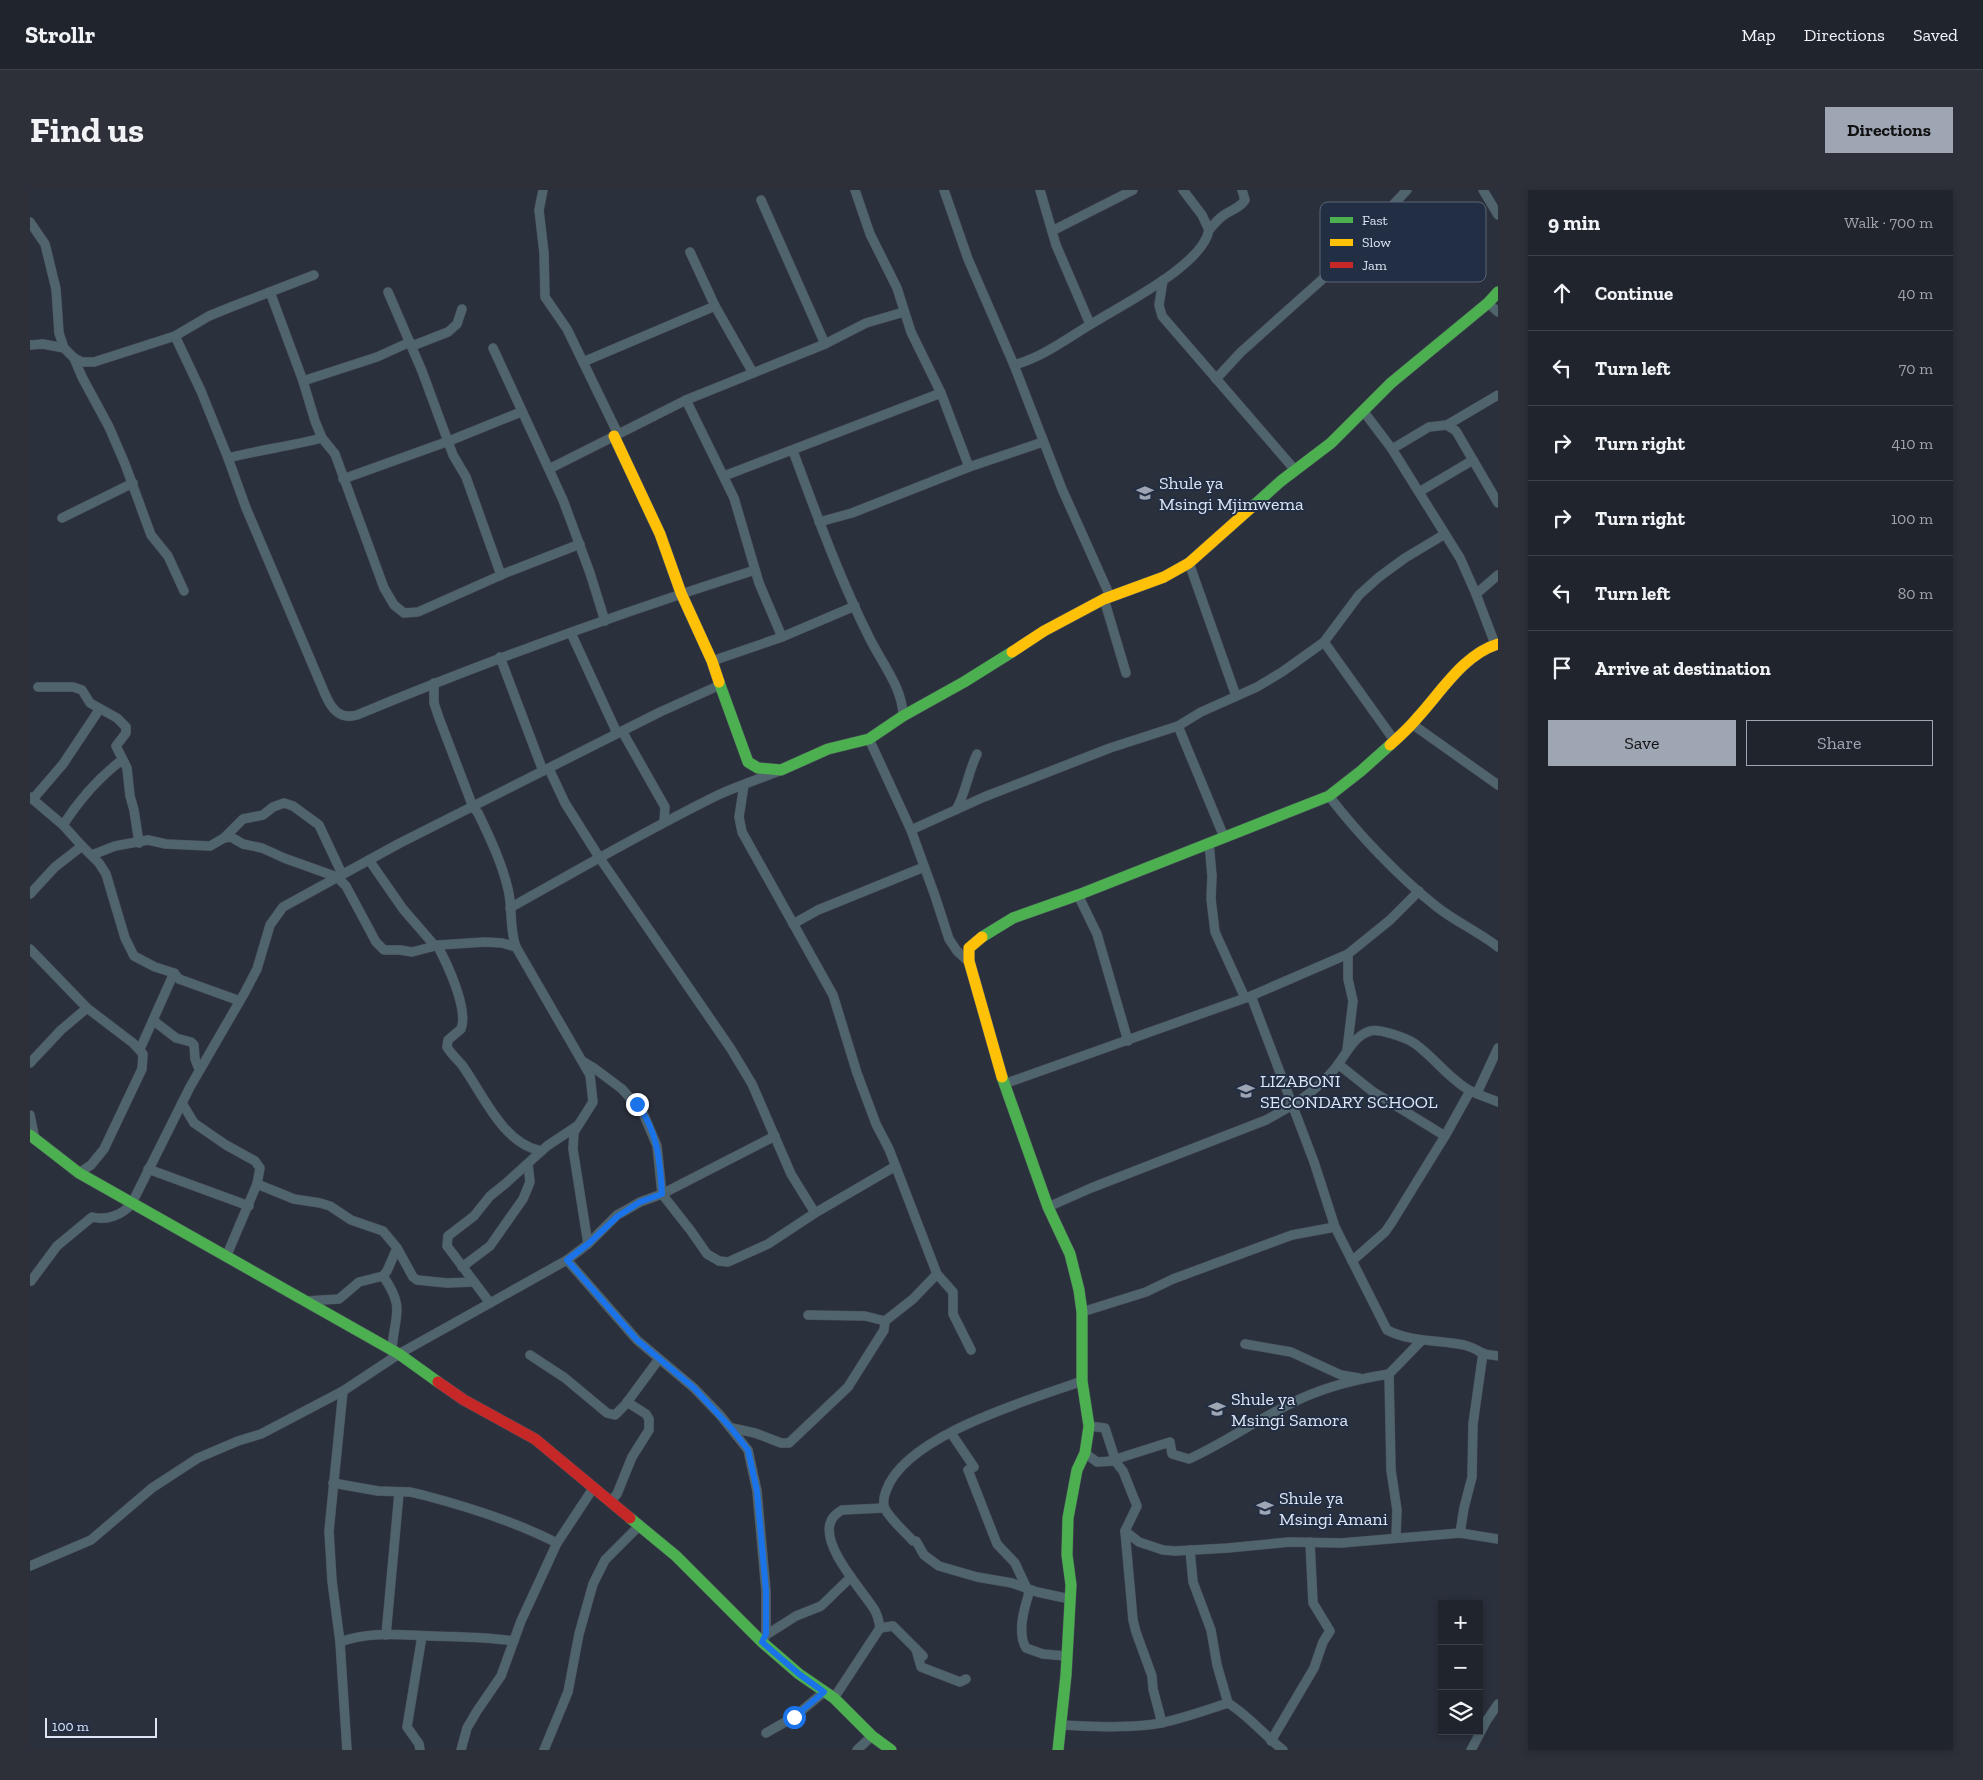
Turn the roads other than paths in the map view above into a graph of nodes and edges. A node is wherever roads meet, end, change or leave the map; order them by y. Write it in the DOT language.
graph roads {
  1 [pos="543,190"];
  2 [pos="855,190"];
  3 [pos="944,190"];
  4 [pos="1040,190"];
  5 [pos="1133,190"];
  6 [pos="1183,190"];
  7 [pos="1242,190"];
  8 [pos="1483,190"];
  9 [pos="1404,191"];
  10 [pos="761,200"];
  11 [pos="1394,202"];
  12 [pos="1498,215"];
  13 [pos="30,222"];
  14 [pos="1209,230"];
  15 [pos="1052,231"];
  16 [pos="690,252"];
  17 [pos="314,275"];
  18 [pos="1163,280"];
  19 [pos="1320,281"];
  20 [pos="270,292"];
  21 [pos="388,292"];
  22 [pos="1498,292"];
  23 [pos="1488,303"];
  24 [pos="715,306"];
  25 [pos="462,309"];
  26 [pos="904,312"];
  27 [pos="1498,312"];
  28 [pos="1090,324"];
  29 [pos="175,336"];
  30 [pos="411,344"];
  31 [pos="825,344"];
  32 [pos="30,345"];
  33 [pos="64,348"];
  34 [pos="493,348"];
  35 [pos="74,358"];
  36 [pos="583,362"];
  37 [pos="1014,365"];
  38 [pos="753,373"];
  39 [pos="1216,379"];
  40 [pos="304,381"];
  41 [pos="941,393"];
  42 [pos="1498,395"];
  43 [pos="686,400"];
  44 [pos="521,412"];
  45 [pos="1364,412"];
  46 [pos="1447,425"];
  47 [pos="616,435"];
  48 [pos="322,438"];
  49 [pos="449,441"];
  50 [pos="1043,442"];
  51 [pos="1392,449"];
  52 [pos="793,450"];
  53 [pos="228,458"];
  54 [pos="1473,460"];
  55 [pos="969,467"];
  56 [pos="549,469"];
  57 [pos="1295,470"];
  58 [pos="724,476"];
  59 [pos="343,479"];
  60 [pos="132,483"];
  61 [pos="1419,492"];
  62 [pos="1498,503"];
  63 [pos="62,518"];
  64 [pos="819,522"];
  65 [pos="1445,534"];
  66 [pos="580,544"];
  67 [pos="1189,563"];
  68 [pos="755,570"];
  69 [pos="501,574"];
  70 [pos="1498,575"];
  71 [pos="184,591"];
  72 [pos="681,593"];
  73 [pos="1476,594"];
  74 [pos="1107,598"];
  75 [pos="855,606"];
  76 [pos="605,621"];
  77 [pos="571,633"];
  78 [pos="782,637"];
  79 [pos="1324,642"];
  80 [pos="1496,644"];
  81 [pos="500,658"];
  82 [pos="712,661"];
  83 [pos="1126,673"];
  84 [pos="434,683"];
  85 [pos="720,685"];
  86 [pos="38,687"];
  87 [pos="1236,696"];
  88 [pos="99,710"];
  89 [pos="903,716"];
  90 [pos="1412,724"];
  91 [pos="1178,726"];
  92 [pos="620,732"];
  93 [pos="869,740"];
  94 [pos="1394,740"];
  95 [pos="977,754"];
  96 [pos="122,760"];
  97 [pos="546,770"];
  98 [pos="781,770"];
  99 [pos="744,785"];
  100 [pos="1498,785"];
  101 [pos="1329,796"];
  102 [pos="31,798"];
  103 [pos="473,806"];
  104 [pos="956,810"];
  105 [pos="664,822"];
  106 [pos="64,825"];
  107 [pos="911,830"];
  108 [pos="1224,837"];
  109 [pos="224,838"];
  110 [pos="139,842"];
  111 [pos="1209,843"];
  112 [pos="82,846"];
  113 [pos="92,855"];
  114 [pos="599,857"];
  115 [pos="369,860"];
  116 [pos="924,867"];
  117 [pos="339,876"];
  118 [pos="1419,891"];
  119 [pos="30,894"];
  120 [pos="1078,895"];
  121 [pos="510,908"];
  122 [pos="793,924"];
  123 [pos="436,945"];
  124 [pos="516,947"];
  125 [pos="1498,947"];
  126 [pos="30,949"];
  127 [pos="1348,954"];
  128 [pos="970,963"];
  129 [pos="174,973"];
  130 [pos="1248,997"];
  131 [pos="240,1001"];
  132 [pos="87,1008"];
  133 [pos="154,1021"];
  134 [pos="1128,1041"];
  135 [pos="1498,1048"];
  136 [pos="140,1049"];
  137 [pos="1347,1051"];
  138 [pos="584,1062"];
  139 [pos="30,1064"];
  140 [pos="1338,1064"];
  141 [pos="199,1070"];
  142 [pos="1004,1084"];
  143 [pos="1473,1092"];
  144 [pos="1498,1102"];
  145 [pos="182,1103"];
  146 [pos="1293,1106"];
  147 [pos="30,1115"];
  148 [pos="578,1126"];
  149 [pos="775,1136"];
  150 [pos="1445,1136"];
  151 [pos="33,1138"];
  152 [pos="541,1151"];
  153 [pos="528,1164"];
  154 [pos="894,1167"];
  155 [pos="148,1169"];
  156 [pos="79,1173"];
  157 [pos="257,1184"];
  158 [pos="662,1194"];
  159 [pos="132,1203"];
  160 [pos="249,1206"];
  161 [pos="1048,1207"];
  162 [pos="815,1213"];
  163 [pos="1335,1228"];
  164 [pos="588,1244"];
  165 [pos="397,1248"];
  166 [pos="226,1257"];
  167 [pos="567,1260"];
  168 [pos="1352,1261"];
  169 [pos="462,1267"];
  170 [pos="937,1274"];
  171 [pos="383,1276"];
  172 [pos="31,1281"];
  173 [pos="474,1282"];
  174 [pos="304,1301"];
  175 [pos="490,1303"];
  176 [pos="1082,1312"];
  177 [pos="808,1315"];
  178 [pos="885,1321"];
  179 [pos="1422,1340"];
  180 [pos="1245,1344"];
  181 [pos="971,1350"];
  182 [pos="1483,1353"];
  183 [pos="396,1354"];
  184 [pos="530,1354"];
  185 [pos="1498,1356"];
  186 [pos="659,1358"];
  187 [pos="1389,1374"];
  188 [pos="1362,1378"];
  189 [pos="1082,1380"];
  190 [pos="343,1391"];
  191 [pos="627,1402"];
  192 [pos="1089,1426"];
  193 [pos="731,1428"];
  194 [pos="951,1433"];
  195 [pos="1085,1453"];
  196 [pos="1112,1460"];
  197 [pos="333,1483"];
  198 [pos="594,1488"];
  199 [pos="399,1493"];
  200 [pos="611,1501"];
  201 [pos="884,1508"];
  202 [pos="640,1525"];
  203 [pos="1125,1531"];
  204 [pos="1460,1533"];
  205 [pos="1396,1537"];
  206 [pos="1498,1539"];
  207 [pos="1310,1542"];
  208 [pos="557,1543"];
  209 [pos="1190,1550"];
  210 [pos="30,1566"];
  211 [pos="851,1577"];
  212 [pos="1026,1588"];
  213 [pos="1070,1599"];
  214 [pos="880,1628"];
  215 [pos="386,1635"];
  216 [pos="422,1636"];
  217 [pos="764,1638"];
  218 [pos="514,1641"];
  219 [pos="340,1642"];
  220 [pos="915,1648"];
  221 [pos="922,1656"];
  222 [pos="1066,1656"];
  223 [pos="966,1679"];
  224 [pos="829,1695"];
  225 [pos="1228,1703"];
  226 [pos="1498,1704"];
  227 [pos="1162,1723"];
  228 [pos="1060,1726"];
  229 [pos="766,1733"];
  230 [pos="872,1736"];
  231 [pos="1271,1741"];
  232 [pos="347,1750"];
  233 [pos="420,1750"];
  234 [pos="461,1750"];
  235 [pos="544,1750"];
  236 [pos="857,1750"];
  237 [pos="891,1750"];
  238 [pos="1058,1750"];
  239 [pos="1283,1750"];
  240 [pos="1471,1750"];
  1 -- 36 [label="street"];
  2 -- 26 [label="street"];
  3 -- 37 [label="street"];
  4 -- 15 [label="street"];
  5 -- 15 [label="street"];
  6 -- 14 [label="street"];
  7 -- 14 [label="street"];
  8 -- 12 [label="street"];
  9 -- 11 [label="street"];
  10 -- 31 [label="street"];
  13 -- 33 [label="street"];
  14 -- 18 [label="street"];
  15 -- 28 [label="street"];
  16 -- 24 [label="street"];
  17 -- 20 [label="street"];
  18 -- 28 [label="street"];
  18 -- 39 [label="street"];
  19 -- 39 [label="street"];
  20 -- 29 [label="street"];
  20 -- 40 [label="street"];
  21 -- 30 [label="street"];
  22 -- 23 [label="street"];
  23 -- 27 [label="street"];
  23 -- 45 [label="street"];
  24 -- 36 [label="street"];
  24 -- 38 [label="street"];
  25 -- 30 [label="street"];
  26 -- 31 [label="street"];
  26 -- 41 [label="street"];
  28 -- 37 [label="street"];
  29 -- 35 [label="street"];
  29 -- 53 [label="street"];
  30 -- 40 [label="street"];
  30 -- 49 [label="street"];
  31 -- 38 [label="street"];
  32 -- 33 [label="street"];
  33 -- 35 [label="street"];
  34 -- 44 [label="street"];
  35 -- 60 [label="street"];
  36 -- 47 [label="street"];
  37 -- 50 [label="street"];
  38 -- 43 [label="street"];
  39 -- 57 [label="street"];
  40 -- 48 [label="street"];
  41 -- 52 [label="street"];
  41 -- 55 [label="street"];
  42 -- 46 [label="street"];
  43 -- 47 [label="street"];
  43 -- 58 [label="street"];
  44 -- 49 [label="street"];
  44 -- 56 [label="street"];
  45 -- 51 [label="street"];
  45 -- 57 [label="street"];
  46 -- 51 [label="street"];
  46 -- 54 [label="street"];
  47 -- 56 [label="street"];
  47 -- 72 [label="street"];
  48 -- 53 [label="street"];
  48 -- 59 [label="street"];
  49 -- 59 [label="street"];
  49 -- 69 [label="street"];
  50 -- 55 [label="street"];
  50 -- 74 [label="street"];
  51 -- 61 [label="street"];
  52 -- 58 [label="street"];
  52 -- 64 [label="street"];
  53 -- 84 [label="street"];
  54 -- 61 [label="street"];
  54 -- 62 [label="street"];
  55 -- 64 [label="street"];
  56 -- 66 [label="street"];
  57 -- 67 [label="street"];
  58 -- 68 [label="street"];
  59 -- 69 [label="street"];
  60 -- 63 [label="street"];
  60 -- 71 [label="street"];
  61 -- 65 [label="street"];
  64 -- 75 [label="street"];
  65 -- 73 [label="street"];
  65 -- 79 [label="street"];
  66 -- 69 [label="street"];
  66 -- 76 [label="street"];
  67 -- 74 [label="street"];
  67 -- 87 [label="street"];
  68 -- 72 [label="street"];
  68 -- 78 [label="street"];
  70 -- 73 [label="street"];
  72 -- 76 [label="street"];
  72 -- 82 [label="street"];
  73 -- 80 [label="street"];
  74 -- 83 [label="street"];
  74 -- 89 [label="street"];
  75 -- 78 [label="street"];
  75 -- 89 [label="street"];
  76 -- 77 [label="street"];
  77 -- 81 [label="street"];
  77 -- 92 [label="street"];
  78 -- 82 [label="street"];
  79 -- 87 [label="street"];
  79 -- 94 [label="street"];
  80 -- 90 [label="street"];
  81 -- 84 [label="street"];
  81 -- 97 [label="street"];
  82 -- 85 [label="street"];
  84 -- 103 [label="street"];
  85 -- 92 [label="street"];
  85 -- 98 [label="street"];
  86 -- 88 [label="street"];
  87 -- 91 [label="street"];
  88 -- 96 [label="street"];
  88 -- 102 [label="street"];
  89 -- 93 [label="street"];
  90 -- 94 [label="street"];
  90 -- 100 [label="street"];
  91 -- 104 [label="street"];
  91 -- 108 [label="street"];
  92 -- 97 [label="street"];
  92 -- 105 [label="street"];
  93 -- 98 [label="street"];
  93 -- 107 [label="street"];
  94 -- 101 [label="street"];
  95 -- 104 [label="street"];
  96 -- 106 [label="street"];
  96 -- 110 [label="street"];
  97 -- 103 [label="street"];
  97 -- 114 [label="street"];
  98 -- 99 [label="street"];
  99 -- 105 [label="street"];
  99 -- 122 [label="street"];
  101 -- 108 [label="street"];
  101 -- 118 [label="street"];
  102 -- 106 [label="street"];
  103 -- 115 [label="street"];
  103 -- 121 [label="street"];
  104 -- 107 [label="street"];
  105 -- 114 [label="street"];
  106 -- 112 [label="street"];
  107 -- 116 [label="street"];
  108 -- 111 [label="street"];
  109 -- 110 [label="street"];
  109 -- 117 [label="street"];
  109 -- 117 [label="street"];
  110 -- 113 [label="street"];
  111 -- 120 [label="street"];
  111 -- 130 [label="street"];
  112 -- 113 [label="street"];
  112 -- 119 [label="street"];
  113 -- 129 [label="street"];
  114 -- 121 [label="street"];
  114 -- 149 [label="street"];
  115 -- 117 [label="street"];
  115 -- 123 [label="street"];
  116 -- 122 [label="street"];
  116 -- 128 [label="street"];
  117 -- 123 [label="street"];
  117 -- 131 [label="street"];
  118 -- 125 [label="street"];
  118 -- 127 [label="street"];
  120 -- 128 [label="street"];
  120 -- 134 [label="street"];
  121 -- 124 [label="street"];
  122 -- 154 [label="street"];
  123 -- 124 [label="street"];
  123 -- 152 [label="street"];
  124 -- 138 [label="street"];
  126 -- 132 [label="street"];
  127 -- 130 [label="street"];
  127 -- 137 [label="street"];
  128 -- 142 [label="street"];
  129 -- 131 [label="street"];
  129 -- 133 [label="street"];
  130 -- 134 [label="street"];
  130 -- 146 [label="street"];
  131 -- 141 [label="street"];
  132 -- 136 [label="street"];
  132 -- 139 [label="street"];
  133 -- 136 [label="street"];
  133 -- 141 [label="street"];
  134 -- 142 [label="street"];
  135 -- 143 [label="street"];
  136 -- 156 [label="street"];
  137 -- 140 [label="street"];
  137 -- 143 [label="street"];
  138 -- 148 [label="street"];
  138 -- 158 [label="street"];
  140 -- 146 [label="street"];
  140 -- 150 [label="street"];
  141 -- 145 [label="street"];
  142 -- 161 [label="street"];
  143 -- 144 [label="street"];
  143 -- 150 [label="street"];
  145 -- 155 [label="street"];
  145 -- 157 [label="street"];
  146 -- 161 [label="street"];
  146 -- 163 [label="street"];
  147 -- 151 [label="street"];
  148 -- 152 [label="street"];
  148 -- 164 [label="street"];
  149 -- 158 [label="street"];
  149 -- 162 [label="street"];
  150 -- 168 [label="street"];
  151 -- 156 [label="street"];
  152 -- 153 [label="street"];
  153 -- 169 [label="street"];
  153 -- 169 [label="street"];
  154 -- 162 [label="street"];
  154 -- 170 [label="street"];
  155 -- 159 [label="street"];
  155 -- 160 [label="street"];
  156 -- 159 [label="street"];
  157 -- 160 [label="street"];
  157 -- 165 [label="street"];
  158 -- 162 [label="street"];
  158 -- 164 [label="street"];
  159 -- 166 [label="street"];
  159 -- 172 [label="street"];
  160 -- 166 [label="street"];
  161 -- 176 [label="street"];
  163 -- 168 [label="street"];
  163 -- 176 [label="street"];
  164 -- 167 [label="street"];
  165 -- 171 [label="street"];
  165 -- 173 [label="street"];
  166 -- 174 [label="street"];
  167 -- 175 [label="street"];
  167 -- 186 [label="street"];
  168 -- 179 [label="street"];
  169 -- 173 [label="street"];
  170 -- 178 [label="street"];
  170 -- 181 [label="street"];
  171 -- 174 [label="street"];
  171 -- 183 [label="street"];
  173 -- 175 [label="street"];
  174 -- 183 [label="street"];
  175 -- 183 [label="street"];
  176 -- 189 [label="street"];
  177 -- 178 [label="street"];
  178 -- 193 [label="street"];
  179 -- 182 [label="street"];
  179 -- 187 [label="street"];
  180 -- 188 [label="street"];
  182 -- 185 [label="street"];
  182 -- 204 [label="street"];
  183 -- 190 [label="street"];
  183 -- 198 [label="street"];
  184 -- 191 [label="street"];
  186 -- 191 [label="street"];
  186 -- 193 [label="street"];
  187 -- 188 [label="street"];
  187 -- 205 [label="street"];
  188 -- 196 [label="street"];
  189 -- 192 [label="street"];
  189 -- 194 [label="street"];
  190 -- 197 [label="street"];
  190 -- 210 [label="street"];
  191 -- 200 [label="street"];
  192 -- 195 [label="street"];
  192 -- 196 [label="street"];
  193 -- 217 [label="street"];
  194 -- 201 [label="street"];
  194 -- 212 [label="street"];
  195 -- 196 [label="street"];
  195 -- 213 [label="street"];
  196 -- 203 [label="street"];
  197 -- 199 [label="street"];
  197 -- 219 [label="street"];
  198 -- 200 [label="street"];
  198 -- 208 [label="street"];
  199 -- 208 [label="street"];
  199 -- 215 [label="street"];
  200 -- 202 [label="street"];
  201 -- 211 [label="street"];
  201 -- 212 [label="street"];
  202 -- 217 [label="street"];
  202 -- 235 [label="street"];
  203 -- 209 [label="street"];
  203 -- 227 [label="street"];
  204 -- 205 [label="street"];
  204 -- 206 [label="street"];
  205 -- 207 [label="street"];
  207 -- 209 [label="street"];
  207 -- 231 [label="street"];
  208 -- 218 [label="street"];
  209 -- 225 [label="street"];
  211 -- 214 [label="street"];
  211 -- 217 [label="street"];
  212 -- 213 [label="street"];
  212 -- 222 [label="street"];
  213 -- 222 [label="street"];
  214 -- 220 [label="street"];
  214 -- 224 [label="street"];
  215 -- 216 [label="street"];
  215 -- 219 [label="street"];
  216 -- 218 [label="street"];
  216 -- 233 [label="street"];
  217 -- 224 [label="street"];
  218 -- 234 [label="street"];
  219 -- 232 [label="street"];
  220 -- 221 [label="street"];
  220 -- 223 [label="street"];
  222 -- 228 [label="street"];
  224 -- 229 [label="street"];
  224 -- 230 [label="street"];
  225 -- 227 [label="street"];
  225 -- 231 [label="street"];
  226 -- 240 [label="street"];
  227 -- 228 [label="street"];
  228 -- 238 [label="street"];
  230 -- 236 [label="street"];
  230 -- 237 [label="street"];
  231 -- 239 [label="street"];
}
